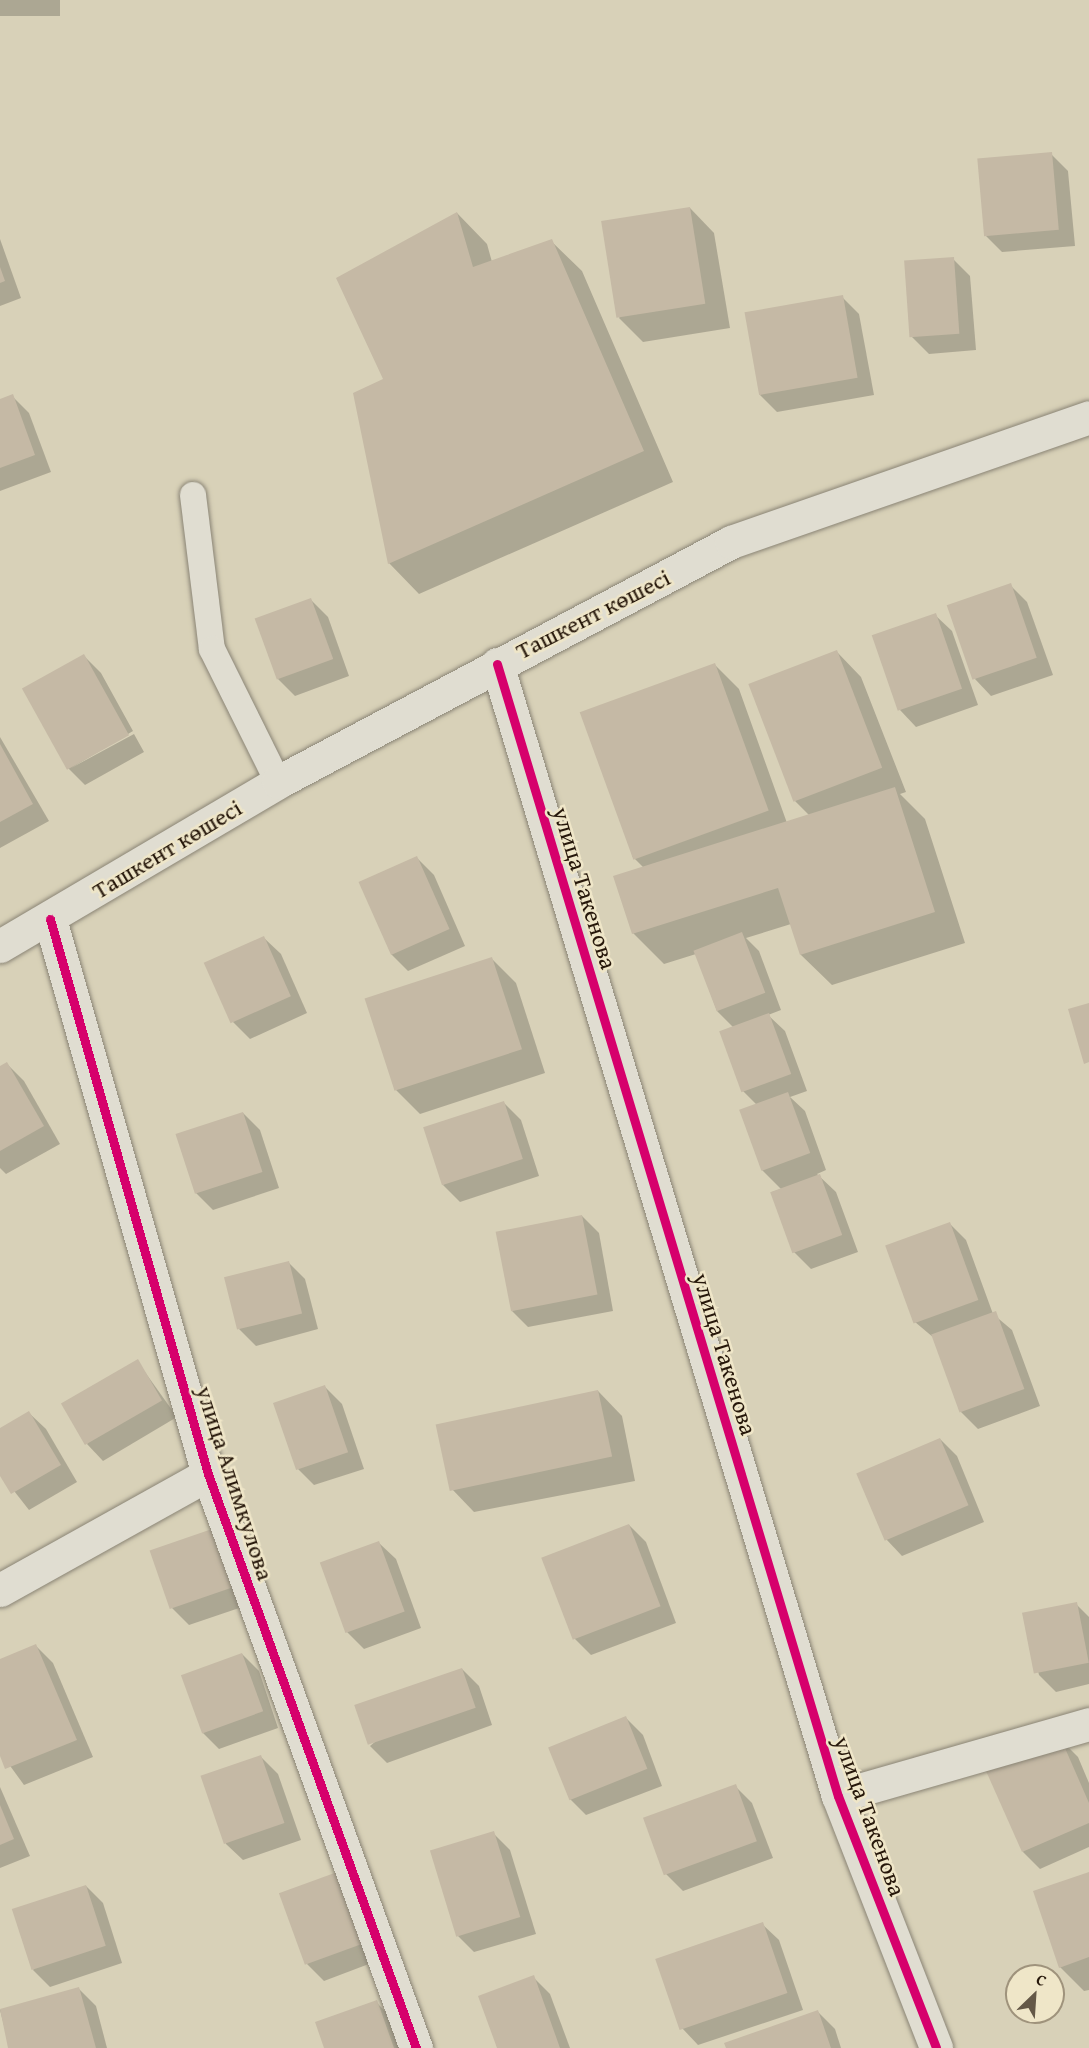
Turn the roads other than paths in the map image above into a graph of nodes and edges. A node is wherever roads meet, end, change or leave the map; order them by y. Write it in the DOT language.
graph roads {
  1 [pos="1089,417"];
  2 [pos="193,495"];
  3 [pos="498,663"];
  4 [pos="278,782"];
  5 [pos="50,919"];
  6 [pos="0,945"];
  7 [pos="208,1474"];
  8 [pos="0,1590"];
  9 [pos="1089,1724"];
  10 [pos="838,1796"];
  11 [pos="416,2048"];
  12 [pos="936,2048"];
  1 -- 3 [label="street, Ташкент көшесі"];
  2 -- 4 [label="lane"];
  3 -- 4 [label="street, Ташкент көшесі"];
  3 -- 10 [label="street, улица Такенова"];
  4 -- 5 [label="street, Ташкент көшесі"];
  5 -- 6 [label="street, Ташкент көшесі"];
  5 -- 7 [label="street, улица Алимкулова"];
  7 -- 8 [label="street"];
  7 -- 11 [label="street, улица Алимкулова"];
  9 -- 10 [label="street"];
  10 -- 12 [label="street, улица Такенова"];
}
